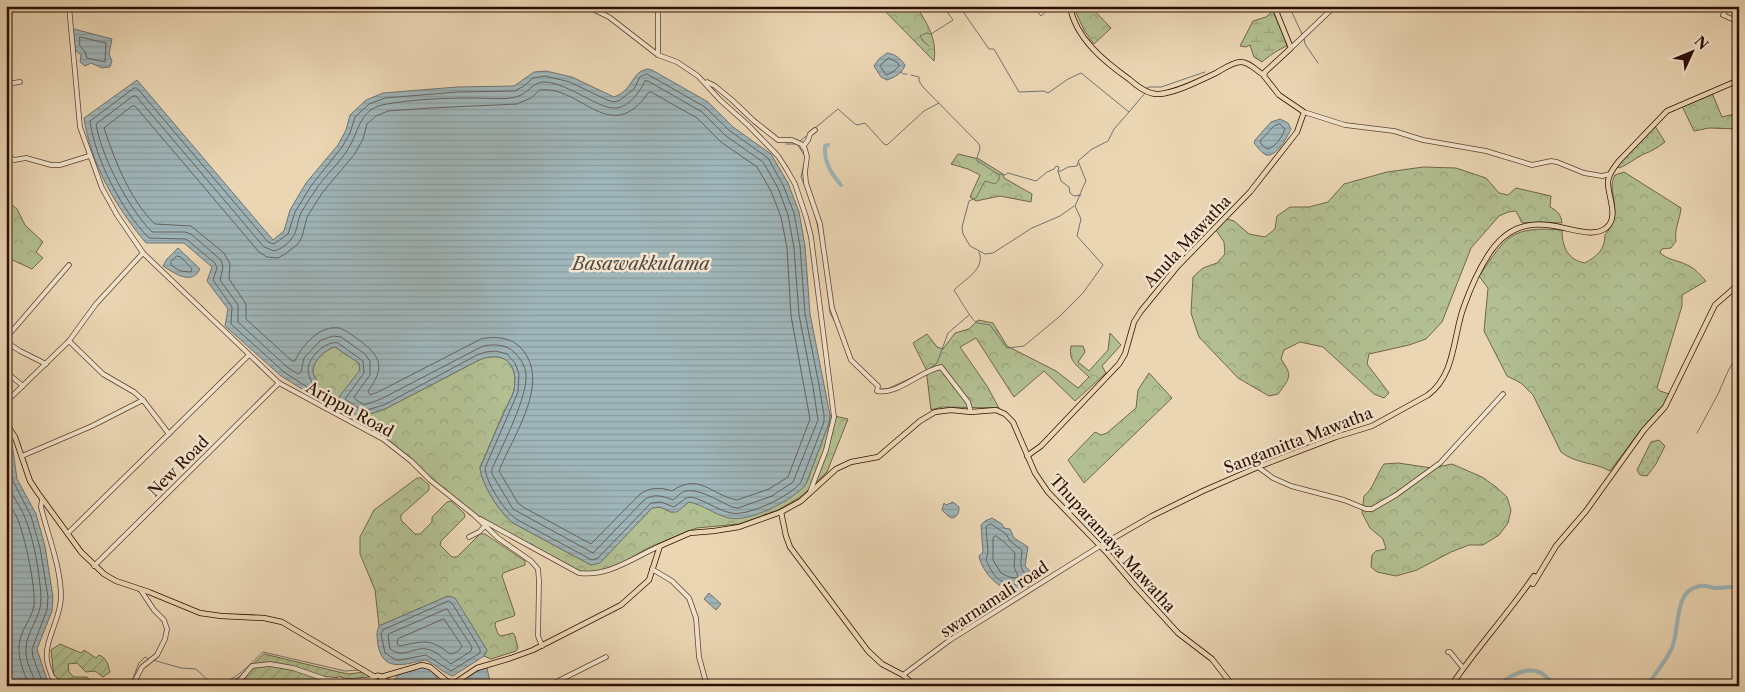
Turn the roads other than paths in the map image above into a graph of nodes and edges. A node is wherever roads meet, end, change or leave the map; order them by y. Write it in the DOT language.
graph roads {
  1 [pos="69,6"];
  2 [pos="586,6"];
  3 [pos="658,6"];
  4 [pos="1070,6"];
  5 [pos="1274,6"];
  6 [pos="1335,6"];
  7 [pos="1728,6"];
  8 [pos="1739,22"];
  9 [pos="1291,48"];
  10 [pos="658,54"];
  11 [pos="1264,75"];
  12 [pos="1739,80"];
  13 [pos="703,81"];
  14 [pos="20,82"];
  15 [pos="6,84"];
  16 [pos="1304,112"];
  17 [pos="815,130"];
  18 [pos="803,147"];
  19 [pos="6,155"];
  20 [pos="89,156"];
  21 [pos="1610,174"];
  22 [pos="143,253"];
  23 [pos="69,265"];
  24 [pos="1739,284"];
  25 [pos="6,338"];
  26 [pos="69,341"];
  27 [pos="6,342"];
  28 [pos="249,355"];
  29 [pos="46,364"];
  30 [pos="6,372"];
  31 [pos="279,383"];
  32 [pos="23,386"];
  33 [pos="1503,394"];
  34 [pos="142,400"];
  35 [pos="6,402"];
  36 [pos="970,412"];
  37 [pos="6,423"];
  38 [pos="169,434"];
  39 [pos="22,456"];
  40 [pos="1027,456"];
  41 [pos="1258,467"];
  42 [pos="809,494"];
  43 [pos="42,500"];
  44 [pos="781,512"];
  45 [pos="474,516"];
  46 [pos="485,526"];
  47 [pos="68,533"];
  48 [pos="468,537"];
  49 [pos="660,546"];
  50 [pos="1100,546"];
  51 [pos="94,566"];
  52 [pos="652,570"];
  53 [pos="140,589"];
  54 [pos="542,646"];
  55 [pos="1448,652"];
  56 [pos="606,657"];
  57 [pos="1463,668"];
  58 [pos="903,675"];
  59 [pos="54,678"];
  60 [pos="340,679"];
  61 [pos="378,680"];
  62 [pos="453,685"];
  63 [pos="56,686"];
  64 [pos="61,686"];
  65 [pos="132,686"];
  66 [pos="235,686"];
  67 [pos="330,686"];
  68 [pos="395,686"];
  69 [pos="548,686"];
  70 [pos="707,686"];
  71 [pos="915,686"];
  72 [pos="1232,686"];
  73 [pos="1451,686"];
  1 -- 20 [label="street, Arippu Road"];
  2 -- 10 [label="street"];
  3 -- 10 [label="street"];
  4 -- 11 [label="main road"];
  5 -- 9 [label="main road"];
  6 -- 9 [label="street"];
  7 -- 8 [label="street"];
  9 -- 11 [label="main road"];
  10 -- 13 [label="street"];
  11 -- 16 [label="main road"];
  12 -- 21 [label="main road"];
  13 -- 18 [label="street"];
  13 -- 42 [label="street"];
  14 -- 15 [label="street"];
  16 -- 21 [label="street"];
  16 -- 40 [label="main road, Anula Mawatha"];
  17 -- 18 [label="street"];
  18 -- 36 [label="street"];
  19 -- 20 [label="street"];
  20 -- 22 [label="street, Arippu Road"];
  21 -- 41 [label="main road, Sangamitta Mawatha"];
  22 -- 26 [label="street"];
  22 -- 28 [label="street, Arippu Road"];
  23 -- 25 [label="street"];
  24 -- 57 [label="main road"];
  26 -- 29 [label="street"];
  26 -- 34 [label="street"];
  27 -- 29 [label="street"];
  28 -- 31 [label="street, Arippu Road"];
  28 -- 38 [label="street"];
  29 -- 32 [label="street"];
  30 -- 32 [label="street"];
  31 -- 45 [label="street, Arippu Road"];
  31 -- 51 [label="street, New Road"];
  32 -- 35 [label="street"];
  33 -- 41 [label="street"];
  34 -- 38 [label="street"];
  34 -- 39 [label="street"];
  36 -- 40 [label="main road, Thuparamaya Mawatha"];
  36 -- 42 [label="main road, Thuparamaya Mawatha"];
  37 -- 39 [label="main road"];
  38 -- 47 [label="street"];
  39 -- 43 [label="main road"];
  40 -- 50 [label="main road, Thuparamaya Mawatha"];
  41 -- 50 [label="main road, Sangamitta Mawatha"];
  42 -- 44 [label="main road, Thuparamaya Mawatha"];
  43 -- 47 [label="main road"];
  43 -- 59 [label="street"];
  44 -- 49 [label="main road, Thuparamaya Mawatha"];
  44 -- 58 [label="main road"];
  45 -- 46 [label="street, Arippu Road"];
  45 -- 49 [label="street"];
  46 -- 48 [label="street"];
  46 -- 54 [label="street, Arippu Road"];
  47 -- 51 [label="main road"];
  49 -- 52 [label="main road"];
  50 -- 58 [label="street, swarnamali road"];
  50 -- 72 [label="main road, Thuparamaya Mawatha"];
  51 -- 53 [label="main road"];
  52 -- 54 [label="main road"];
  52 -- 70 [label="street"];
  53 -- 61 [label="main road"];
  53 -- 65 [label="street"];
  54 -- 62 [label="main road"];
  55 -- 57 [label="street"];
  56 -- 69 [label="street"];
  57 -- 73 [label="main road"];
  58 -- 71 [label="main road"];
  59 -- 63 [label="street"];
  59 -- 64 [label="street"];
  60 -- 61 [label="street"];
  60 -- 66 [label="street"];
  60 -- 67 [label="street"];
  61 -- 62 [label="main road"];
  61 -- 68 [label="main road"];
}
